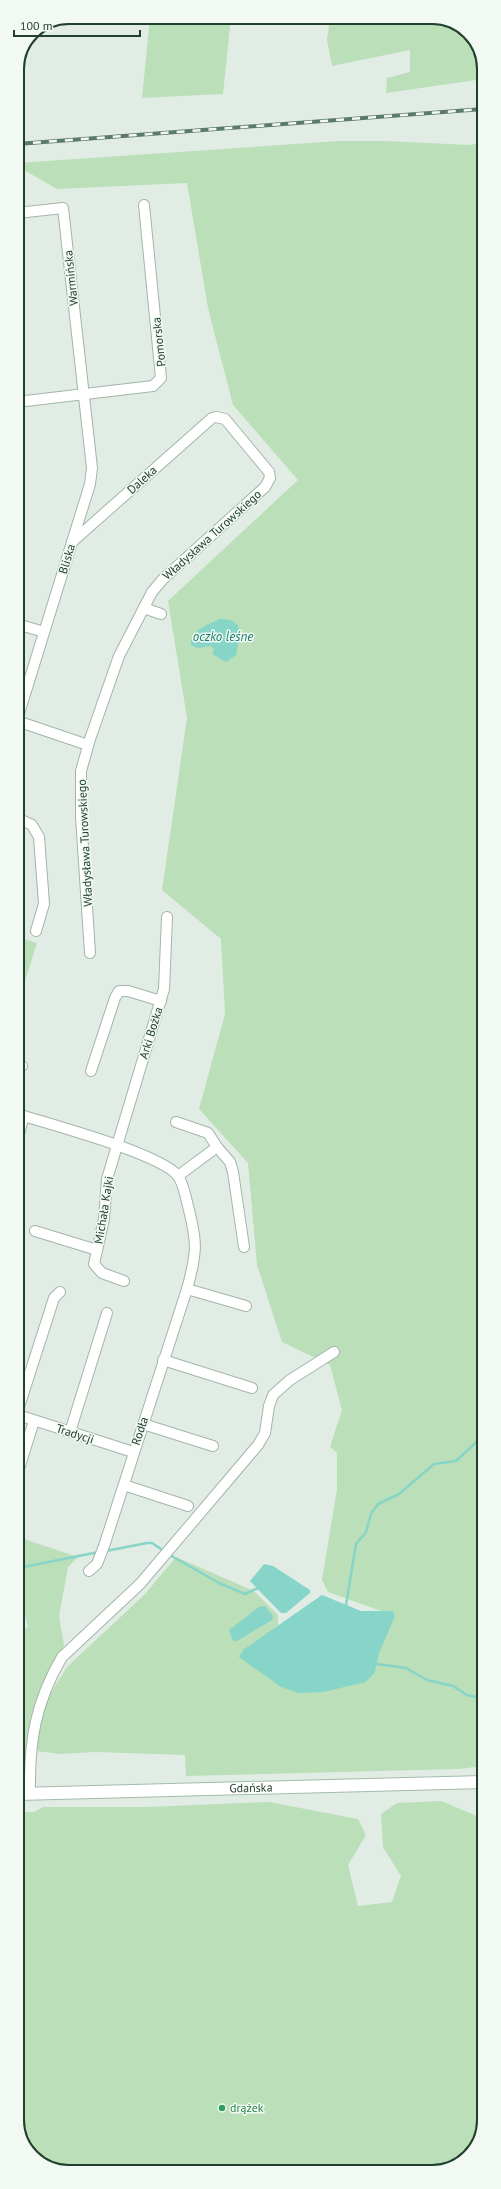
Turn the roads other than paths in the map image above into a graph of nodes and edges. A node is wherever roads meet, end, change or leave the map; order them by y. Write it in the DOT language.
graph roads {
  1 [pos="144,205"];
  2 [pos="24,212"];
  3 [pos="84,394"];
  4 [pos="24,401"];
  5 [pos="212,418"];
  6 [pos="83,506"];
  7 [pos="100,517"];
  8 [pos="72,542"];
  9 [pos="144,608"];
  10 [pos="161,614"];
  11 [pos="24,626"];
  12 [pos="44,632"];
  13 [pos="24,698"];
  14 [pos="24,723"];
  15 [pos="88,745"];
  16 [pos="24,821"];
  17 [pos="167,917"];
  18 [pos="36,931"];
  19 [pos="90,953"];
  20 [pos="161,1001"];
  21 [pos="91,1071"];
  22 [pos="24,1116"];
  23 [pos="176,1122"];
  24 [pos="118,1146"];
  25 [pos="217,1147"];
  26 [pos="178,1176"];
  27 [pos="35,1231"];
  28 [pos="244,1247"];
  29 [pos="97,1250"];
  30 [pos="124,1281"];
  31 [pos="187,1288"];
  32 [pos="60,1292"];
  33 [pos="246,1306"];
  34 [pos="107,1312"];
  35 [pos="334,1352"];
  36 [pos="163,1360"];
  37 [pos="252,1388"];
  38 [pos="24,1391"];
  39 [pos="24,1417"];
  40 [pos="34,1420"];
  41 [pos="143,1424"];
  42 [pos="70,1432"];
  43 [pos="213,1446"];
  44 [pos="24,1452"];
  45 [pos="133,1452"];
  46 [pos="124,1485"];
  47 [pos="188,1506"];
  48 [pos="89,1571"];
  49 [pos="477,1782"];
  50 [pos="24,1794"];
  1 -- 3 [label="street, Pomorska"];
  2 -- 3 [label="street, Warmińska"];
  3 -- 4 [label="street, Pomorska"];
  3 -- 6 [label="street, Bliska"];
  5 -- 7 [label="street, Daleka"];
  5 -- 9 [label="street, Władysława Turowskiego"];
  6 -- 7 [label="street"];
  6 -- 8 [label="street, Bliska"];
  7 -- 8 [label="street, Daleka"];
  8 -- 12 [label="street, Bliska"];
  9 -- 10 [label="street"];
  9 -- 15 [label="street, Władysława Turowskiego"];
  11 -- 12 [label="street"];
  12 -- 13 [label="street, Bliska"];
  14 -- 15 [label="street"];
  15 -- 19 [label="street, Władysława Turowskiego"];
  16 -- 18 [label="street"];
  17 -- 20 [label="street, Arki Bożka"];
  20 -- 21 [label="street"];
  20 -- 24 [label="street, Arki Bożka"];
  22 -- 24 [label="street"];
  23 -- 25 [label="street"];
  24 -- 26 [label="street"];
  24 -- 29 [label="street, Michała Kajki"];
  25 -- 26 [label="street"];
  25 -- 28 [label="street"];
  26 -- 31 [label="street, Rodła"];
  27 -- 29 [label="street, Michała Kajki"];
  29 -- 30 [label="street, Michała Kajki"];
  31 -- 33 [label="street"];
  31 -- 36 [label="street, Rodła"];
  32 -- 38 [label="street"];
  34 -- 42 [label="street"];
  35 -- 50 [label="street"];
  36 -- 37 [label="street"];
  36 -- 41 [label="street, Rodła"];
  39 -- 40 [label="street, Tradycji"];
  40 -- 42 [label="street, Tradycji"];
  40 -- 44 [label="street"];
  41 -- 43 [label="street"];
  41 -- 45 [label="street, Rodła"];
  42 -- 45 [label="street, Tradycji"];
  45 -- 46 [label="street, Rodła"];
  46 -- 47 [label="street"];
  46 -- 48 [label="street, Rodła"];
  49 -- 50 [label="main road, Gdańska"];
}
